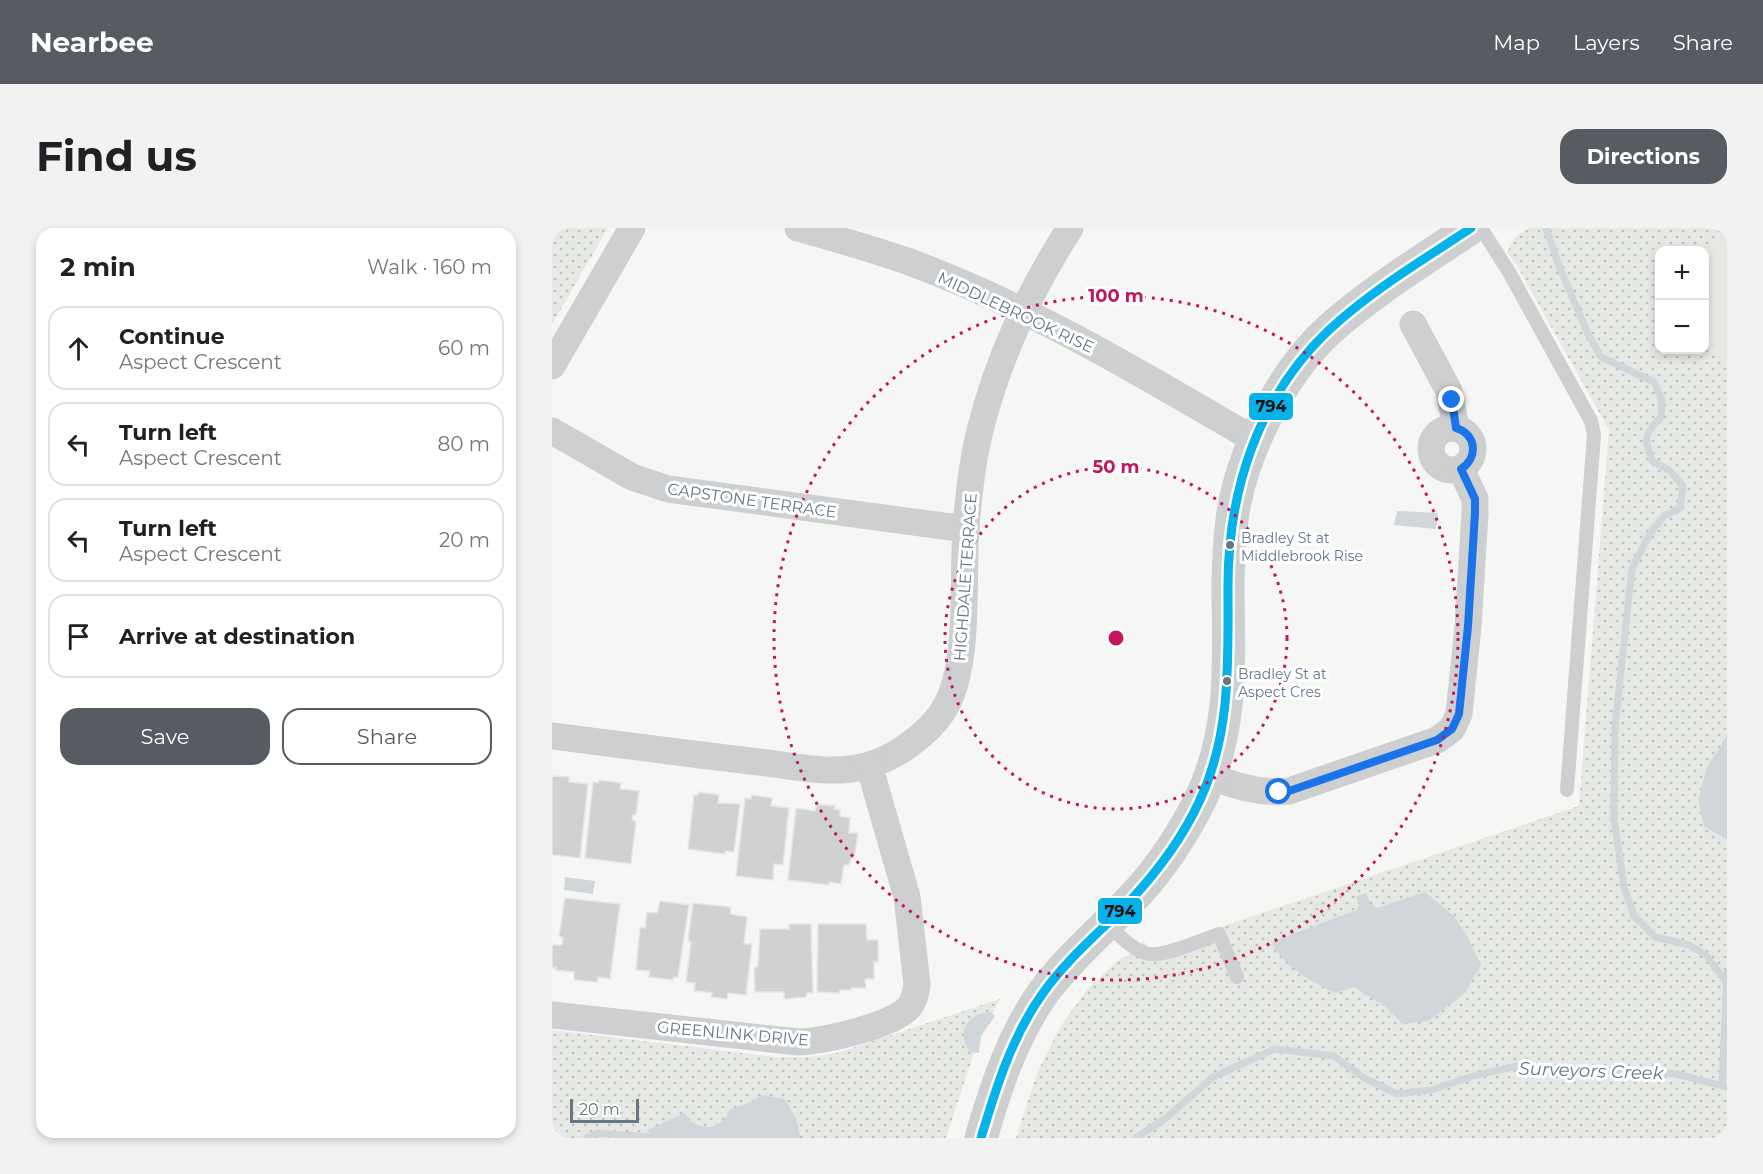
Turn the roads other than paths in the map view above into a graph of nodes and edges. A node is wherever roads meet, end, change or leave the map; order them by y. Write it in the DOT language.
graph roads {
  1 [pos="632,228"];
  2 [pos="798,228"];
  3 [pos="1071,228"];
  4 [pos="1463,231"];
  5 [pos="1022,311"];
  6 [pos="1413,324"];
  7 [pos="552,366"];
  8 [pos="552,431"];
  9 [pos="1255,440"];
  10 [pos="966,529"];
  11 [pos="552,736"];
  12 [pos="869,765"];
  13 [pos="1210,776"];
  14 [pos="1567,790"];
  15 [pos="1107,923"];
  16 [pos="1237,977"];
  17 [pos="552,1015"];
  18 [pos="982,1136"];
  1 -- 7 [label="street"];
  2 -- 5 [label="street, MIDDLEBROOK RISE"];
  3 -- 5 [label="street, HIGHDALE TERRACE"];
  4 -- 9 [label="street"];
  4 -- 14 [label="lane"];
  5 -- 9 [label="street, MIDDLEBROOK RISE"];
  5 -- 10 [label="street, HIGHDALE TERRACE"];
  6 -- 13 [label="street"];
  8 -- 10 [label="street, CAPSTONE TERRACE"];
  9 -- 13 [label="street"];
  10 -- 12 [label="street, HIGHDALE TERRACE"];
  11 -- 12 [label="street, HIGHDALE TERRACE"];
  12 -- 17 [label="street, GREENLINK DRIVE"];
  13 -- 15 [label="street"];
  15 -- 16 [label="lane"];
  15 -- 18 [label="street"];
}
